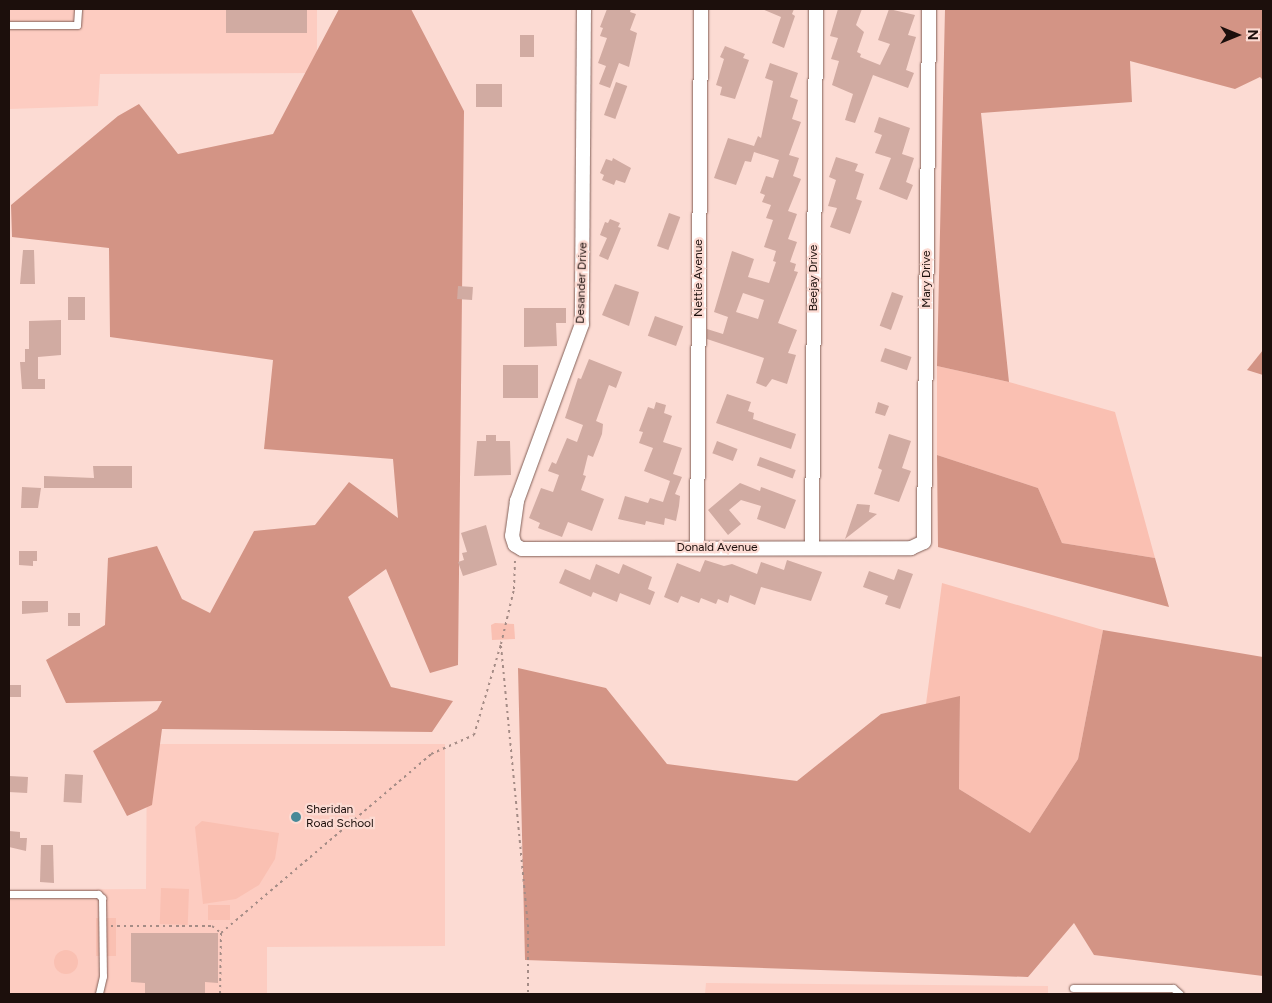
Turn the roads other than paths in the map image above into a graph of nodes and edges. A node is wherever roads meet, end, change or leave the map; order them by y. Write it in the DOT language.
graph roads {
  1 [pos="78,9"];
  2 [pos="584,9"];
  3 [pos="701,9"];
  4 [pos="816,9"];
  5 [pos="929,9"];
  6 [pos="9,25"];
  7 [pos="515,545"];
  8 [pos="919,546"];
  9 [pos="697,548"];
  10 [pos="812,548"];
  11 [pos="9,894"];
  12 [pos="1073,988"];
  13 [pos="99,994"];
  14 [pos="1180,994"];
  1 -- 6 [label="lane"];
  2 -- 7 [label="street, Desander Drive"];
  3 -- 9 [label="street, Nettie Avenue"];
  4 -- 10 [label="street, Beejay Drive"];
  5 -- 8 [label="street, Mary Drive"];
  7 -- 9 [label="street, Donald Avenue"];
  8 -- 10 [label="street, Donald Avenue"];
  9 -- 10 [label="street, Donald Avenue"];
  11 -- 13 [label="lane"];
  12 -- 14 [label="lane"];
}
